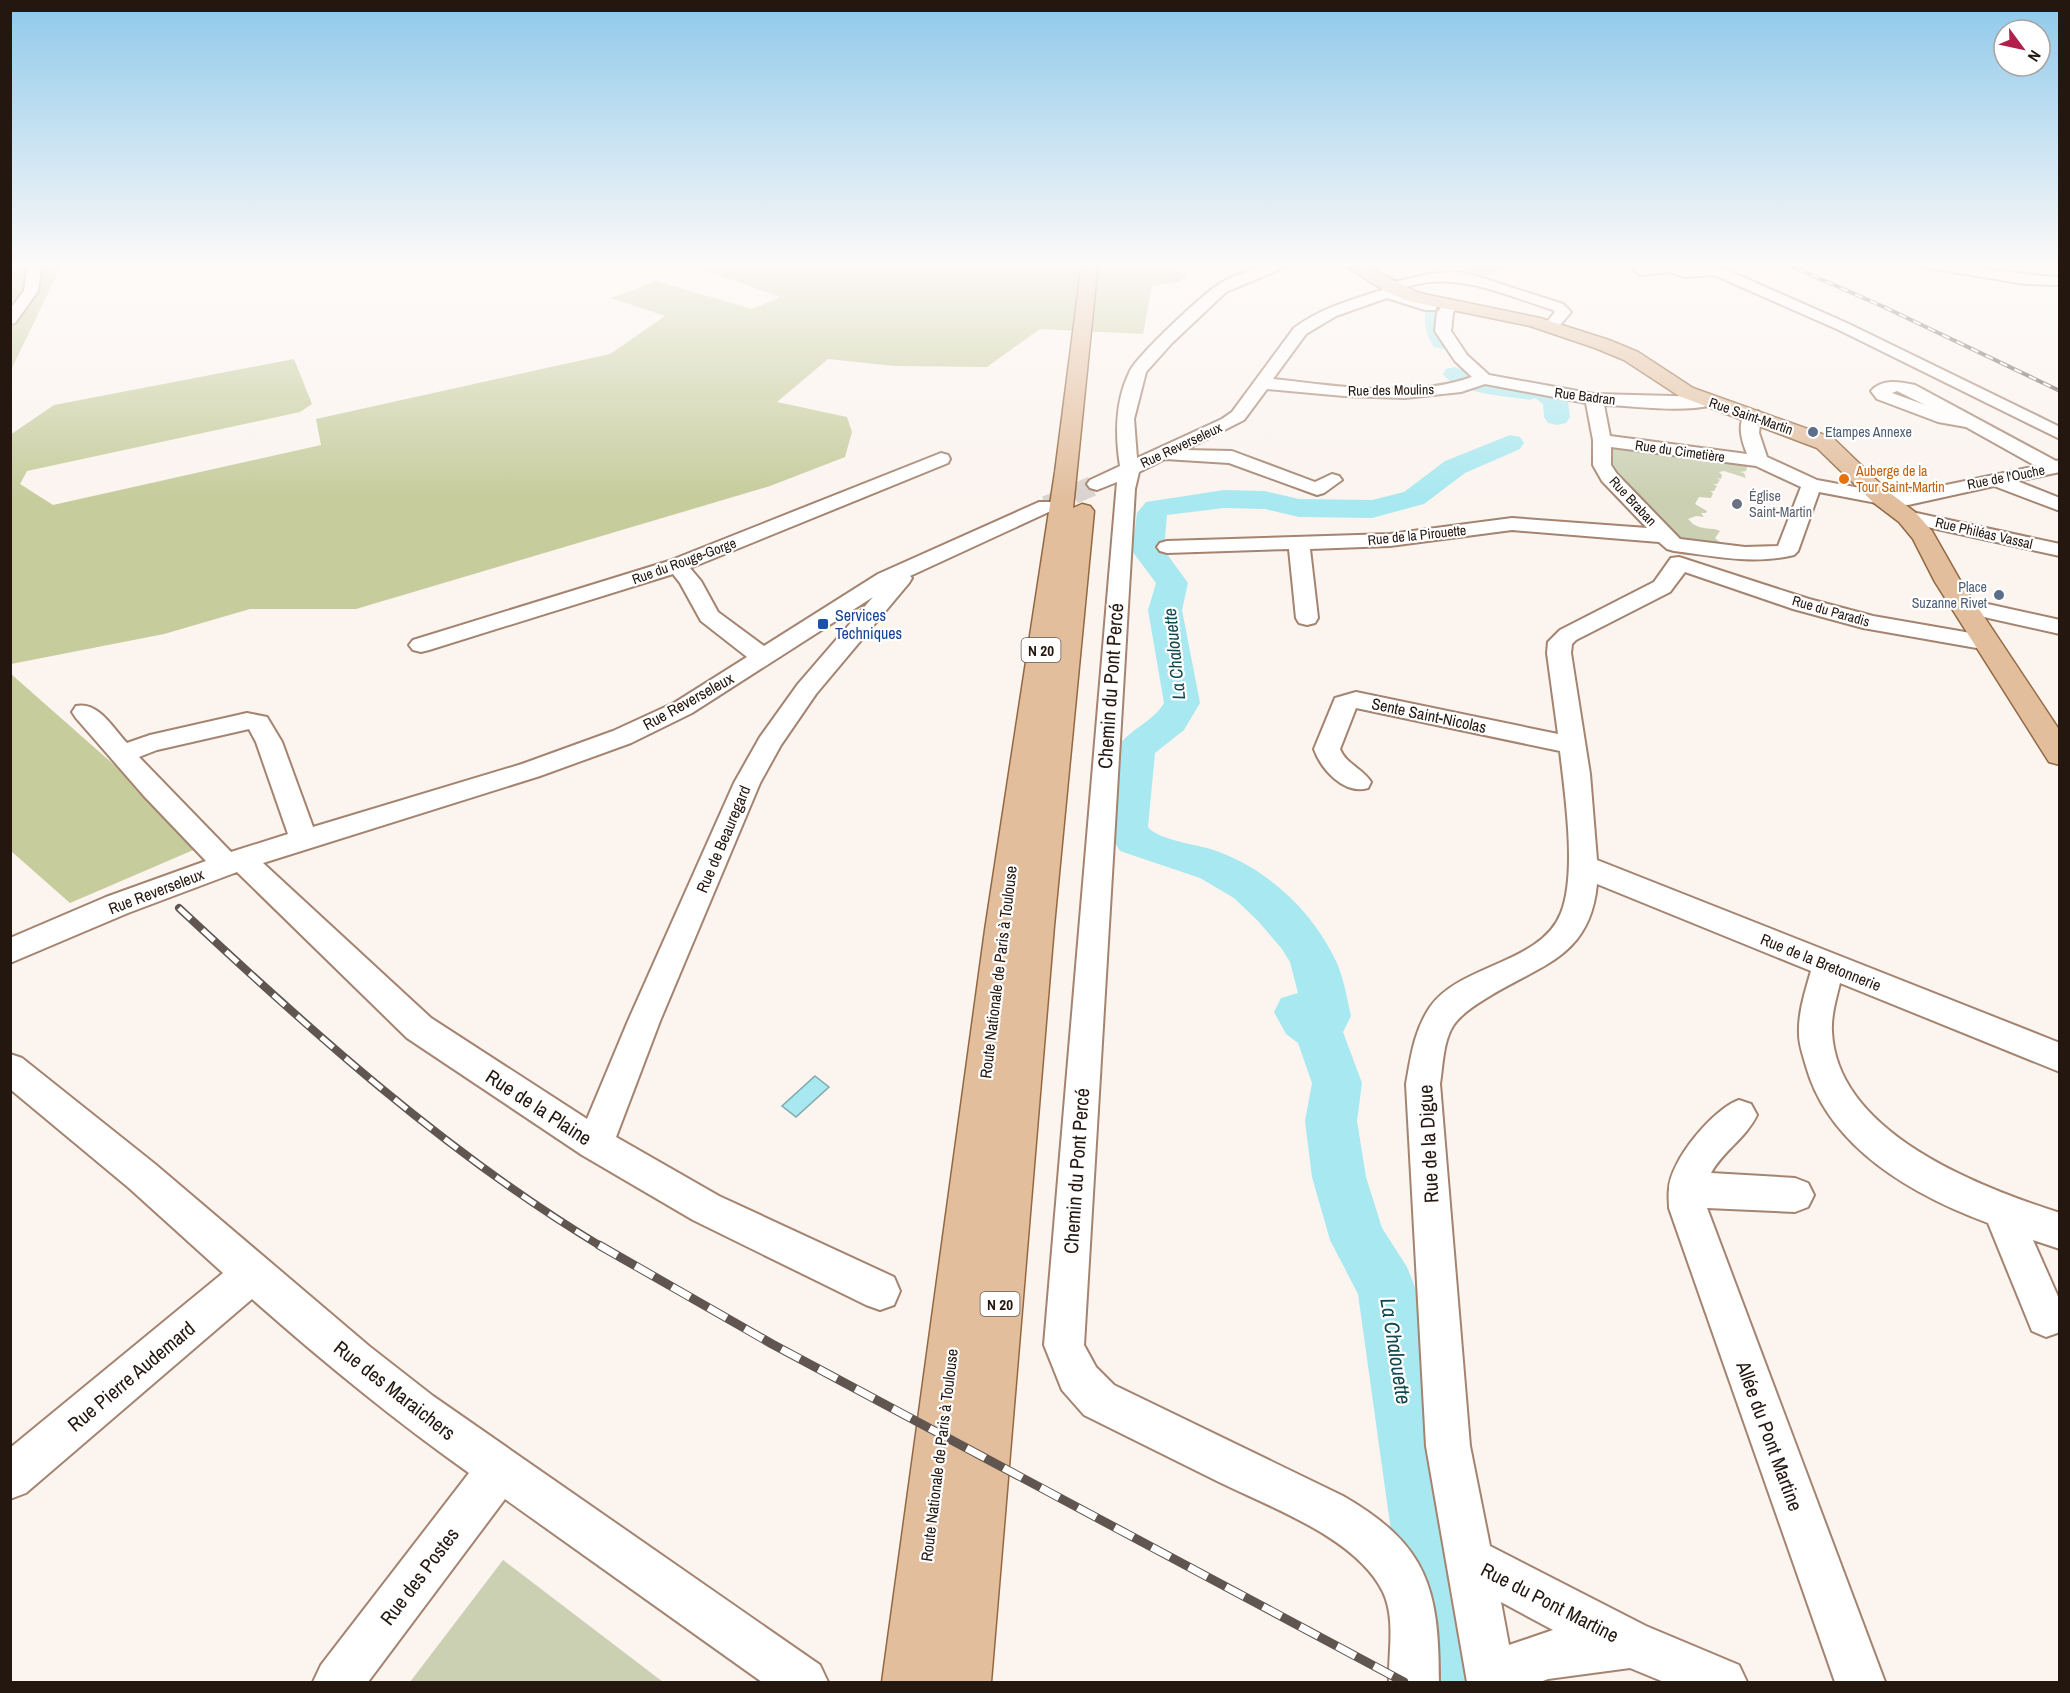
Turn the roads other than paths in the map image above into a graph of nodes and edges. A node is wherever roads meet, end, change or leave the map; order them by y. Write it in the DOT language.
graph roads {
  1 [pos="1081,341"];
  2 [pos="1096,341"];
  3 [pos="1165,341"];
  4 [pos="1292,341"];
  5 [pos="1450,341"];
  6 [pos="1591,341"];
  7 [pos="1872,341"];
  8 [pos="1478,382"];
  9 [pos="1261,383"];
  10 [pos="1594,399"];
  11 [pos="1707,401"];
  12 [pos="1752,416"];
  13 [pos="1967,422"];
  14 [pos="2060,434"];
  15 [pos="1602,440"];
  16 [pos="1162,455"];
  17 [pos="941,459"];
  18 [pos="1759,461"];
  19 [pos="2057,467"];
  20 [pos="1130,470"];
  21 [pos="1332,480"];
  22 [pos="1996,480"];
  23 [pos="1097,484"];
  24 [pos="1812,485"];
  25 [pos="1881,498"];
  26 [pos="2060,505"];
  27 [pos="1046,506"];
  28 [pos="1907,517"];
  29 [pos="1299,542"];
  30 [pos="1167,547"];
  31 [pos="1673,548"];
  32 [pos="2060,550"];
  33 [pos="677,566"];
  34 [pos="910,568"];
  35 [pos="1965,606"];
  36 [pos="835,610"];
  37 [pos="1307,618"];
  38 [pos="866,619"];
  39 [pos="2060,627"];
  40 [pos="1988,642"];
  41 [pos="421,645"];
  42 [pos="763,657"];
  43 [pos="85,712"];
  44 [pos="1572,745"];
  45 [pos="122,754"];
  46 [pos="2060,754"];
  47 [pos="1358,782"];
  48 [pos="304,840"];
  49 [pos="234,862"];
  50 [pos="1582,866"];
  51 [pos="10,951"];
  52 [pos="1828,965"];
  53 [pos="2060,1058"];
  54 [pos="10,1068"];
  55 [pos="1738,1115"];
  56 [pos="595,1144"];
  57 [pos="1687,1189"];
  58 [pos="1795,1195"];
  59 [pos="2003,1214"];
  60 [pos="2060,1231"];
  61 [pos="252,1274"];
  62 [pos="880,1292"];
  63 [pos="2046,1317"];
  64 [pos="500,1469"];
  65 [pos="10,1477"];
  66 [pos="1470,1561"];
  67 [pos="1630,1644"];
  68 [pos="1491,1680"];
  69 [pos="338,1683"];
  70 [pos="803,1683"];
  71 [pos="909,1683"];
  72 [pos="962,1683"];
  73 [pos="1414,1683"];
  74 [pos="1722,1683"];
  75 [pos="1860,1683"];
  1 -- 71 [label="main road, Route Nationale de Paris à Toulouse / N 20"];
  2 -- 72 [label="main road, Route Nationale de Paris à Toulouse / N 20"];
  3 -- 20 [label="street"];
  4 -- 9 [label="street, Rue Reverseleux"];
  5 -- 8 [label="street"];
  6 -- 11 [label="main road, Rue Saint-Martin"];
  7 -- 14 [label="street"];
  8 -- 9 [label="street, Rue des Moulins"];
  8 -- 10 [label="street, Rue Badran"];
  9 -- 16 [label="street, Rue Reverseleux"];
  10 -- 11 [label="street, Rue Badran"];
  10 -- 15 [label="street, Rue Braban"];
  11 -- 12 [label="main road, Rue Saint-Martin"];
  12 -- 18 [label="street"];
  12 -- 25 [label="main road, Rue Saint-Martin"];
  13 -- 19 [label="street"];
  15 -- 18 [label="street, Rue du Cimetière"];
  15 -- 31 [label="street, Rue Braban"];
  16 -- 20 [label="street, Rue Reverseleux"];
  16 -- 21 [label="street"];
  17 -- 33 [label="street, Rue du Rouge-Gorge"];
  18 -- 24 [label="street, Rue du Cimetière"];
  19 -- 22 [label="street, Rue de l'Ouche"];
  20 -- 23 [label="street, Rue Reverseleux"];
  20 -- 73 [label="street, Chemin du Pont Percé"];
  22 -- 25 [label="street, Rue de l'Ouche"];
  22 -- 26 [label="street"];
  24 -- 25 [label="street"];
  24 -- 31 [label="street"];
  25 -- 28 [label="main road, Rue Saint-Martin"];
  27 -- 34 [label="street, Rue Reverseleux"];
  28 -- 32 [label="street, Rue Philéas Vassal"];
  28 -- 35 [label="main road, Rue Saint-Martin"];
  29 -- 30 [label="street, Rue de la Pirouette"];
  29 -- 31 [label="street, Rue de la Pirouette"];
  29 -- 37 [label="street"];
  31 -- 40 [label="street, Rue du Paradis"];
  31 -- 44 [label="street, Rue de la Digue"];
  33 -- 41 [label="street, Rue du Rouge-Gorge"];
  33 -- 42 [label="street"];
  34 -- 36 [label="street, Rue Reverseleux"];
  34 -- 38 [label="street, Rue de Beauregard"];
  35 -- 39 [label="street"];
  35 -- 40 [label="main road, Rue Saint-Martin"];
  36 -- 38 [label="street"];
  36 -- 42 [label="street, Rue Reverseleux"];
  38 -- 56 [label="street, Rue de Beauregard"];
  40 -- 46 [label="main road, Rue Saint-Martin"];
  42 -- 48 [label="street, Rue Reverseleux"];
  43 -- 45 [label="street, Rue de la Plaine"];
  44 -- 47 [label="street, Sente Saint-Nicolas"];
  44 -- 50 [label="street, Rue de la Digue"];
  45 -- 48 [label="street"];
  45 -- 49 [label="street, Rue de la Plaine"];
  48 -- 49 [label="street, Rue Reverseleux"];
  49 -- 51 [label="street, Rue Reverseleux"];
  49 -- 56 [label="street, Rue de la Plaine"];
  50 -- 52 [label="street, Rue de la Bretonnerie"];
  50 -- 66 [label="street, Rue de la Digue"];
  52 -- 53 [label="street, Rue de la Bretonnerie"];
  52 -- 59 [label="street"];
  54 -- 61 [label="street, Rue des Maraichers"];
  55 -- 57 [label="street, Allée du Pont Martine"];
  56 -- 62 [label="street, Rue de la Plaine"];
  57 -- 58 [label="street"];
  57 -- 75 [label="street, Allée du Pont Martine"];
  59 -- 60 [label="street"];
  59 -- 63 [label="street"];
  61 -- 64 [label="street, Rue des Maraichers"];
  61 -- 65 [label="street, Rue Pierre Audemard"];
  64 -- 69 [label="street, Rue des Postes"];
  64 -- 70 [label="street, Rue des Maraichers"];
  66 -- 67 [label="street, Rue du Pont Martine"];
  66 -- 68 [label="street, Rue de la Digue"];
  67 -- 68 [label="street, Rue du Pont Martine"];
  67 -- 74 [label="street, Rue du Pont Martine"];
}
